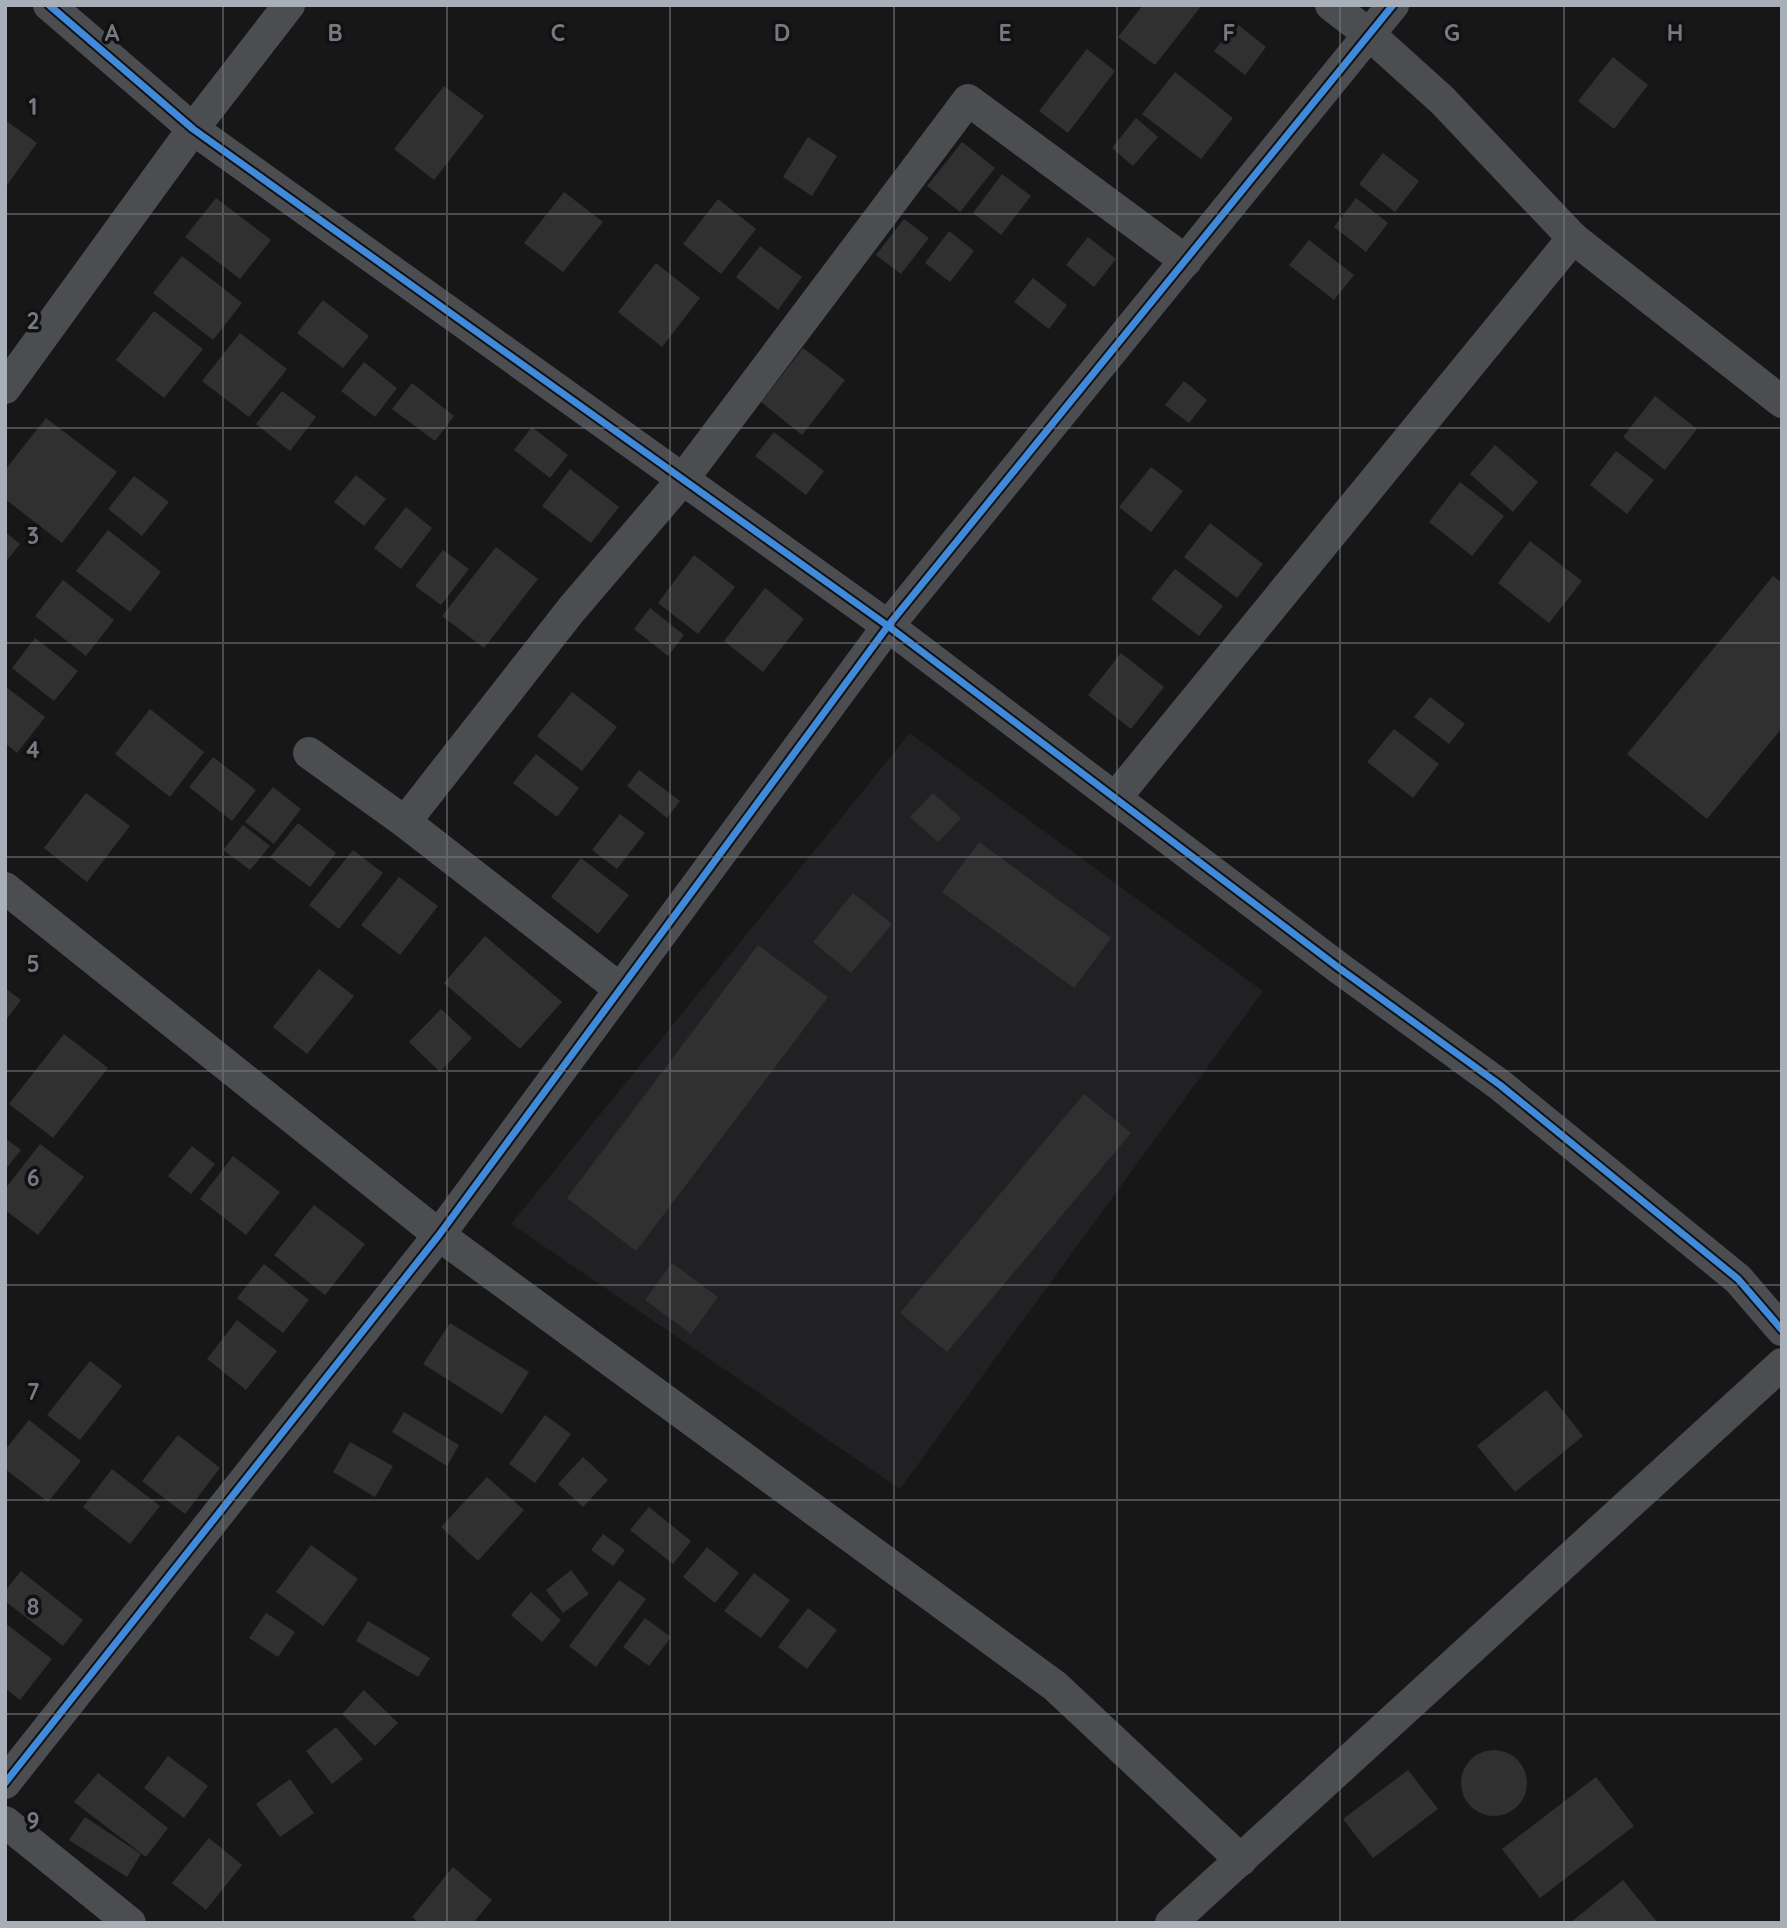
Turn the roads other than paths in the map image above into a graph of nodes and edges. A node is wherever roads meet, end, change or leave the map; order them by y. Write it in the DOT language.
graph roads {
  1 [pos="49,5"];
  2 [pos="289,5"];
  3 [pos="1331,5"];
  4 [pos="1393,5"];
  5 [pos="1370,35"];
  6 [pos="193,129"];
  7 [pos="1573,237"];
  8 [pos="1186,261"];
  9 [pos="5,388"];
  10 [pos="1782,402"];
  11 [pos="682,479"];
  12 [pos="888,626"];
  13 [pos="309,753"];
  14 [pos="1116,797"];
  15 [pos="405,822"];
  16 [pos="5,888"];
  17 [pos="620,989"];
  18 [pos="439,1235"];
  19 [pos="1782,1330"];
  20 [pos="1782,1364"];
  21 [pos="5,1783"];
  22 [pos="5,1822"];
  23 [pos="1241,1860"];
  24 [pos="130,1923"];
  25 [pos="1171,1923"];
  1 -- 6 [label="street"];
  2 -- 6 [label="street"];
  3 -- 5 [label="street"];
  4 -- 5 [label="street"];
  5 -- 7 [label="street"];
  5 -- 8 [label="street"];
  6 -- 9 [label="street"];
  6 -- 11 [label="street"];
  7 -- 10 [label="street"];
  7 -- 14 [label="street"];
  8 -- 11 [label="street"];
  8 -- 12 [label="street"];
  11 -- 12 [label="street"];
  11 -- 15 [label="street"];
  12 -- 14 [label="street"];
  12 -- 17 [label="street"];
  13 -- 15 [label="street"];
  14 -- 19 [label="street"];
  15 -- 17 [label="street"];
  16 -- 18 [label="street"];
  17 -- 18 [label="street"];
  18 -- 21 [label="street"];
  18 -- 23 [label="street"];
  20 -- 23 [label="street"];
  22 -- 24 [label="street"];
  23 -- 25 [label="street"];
}
